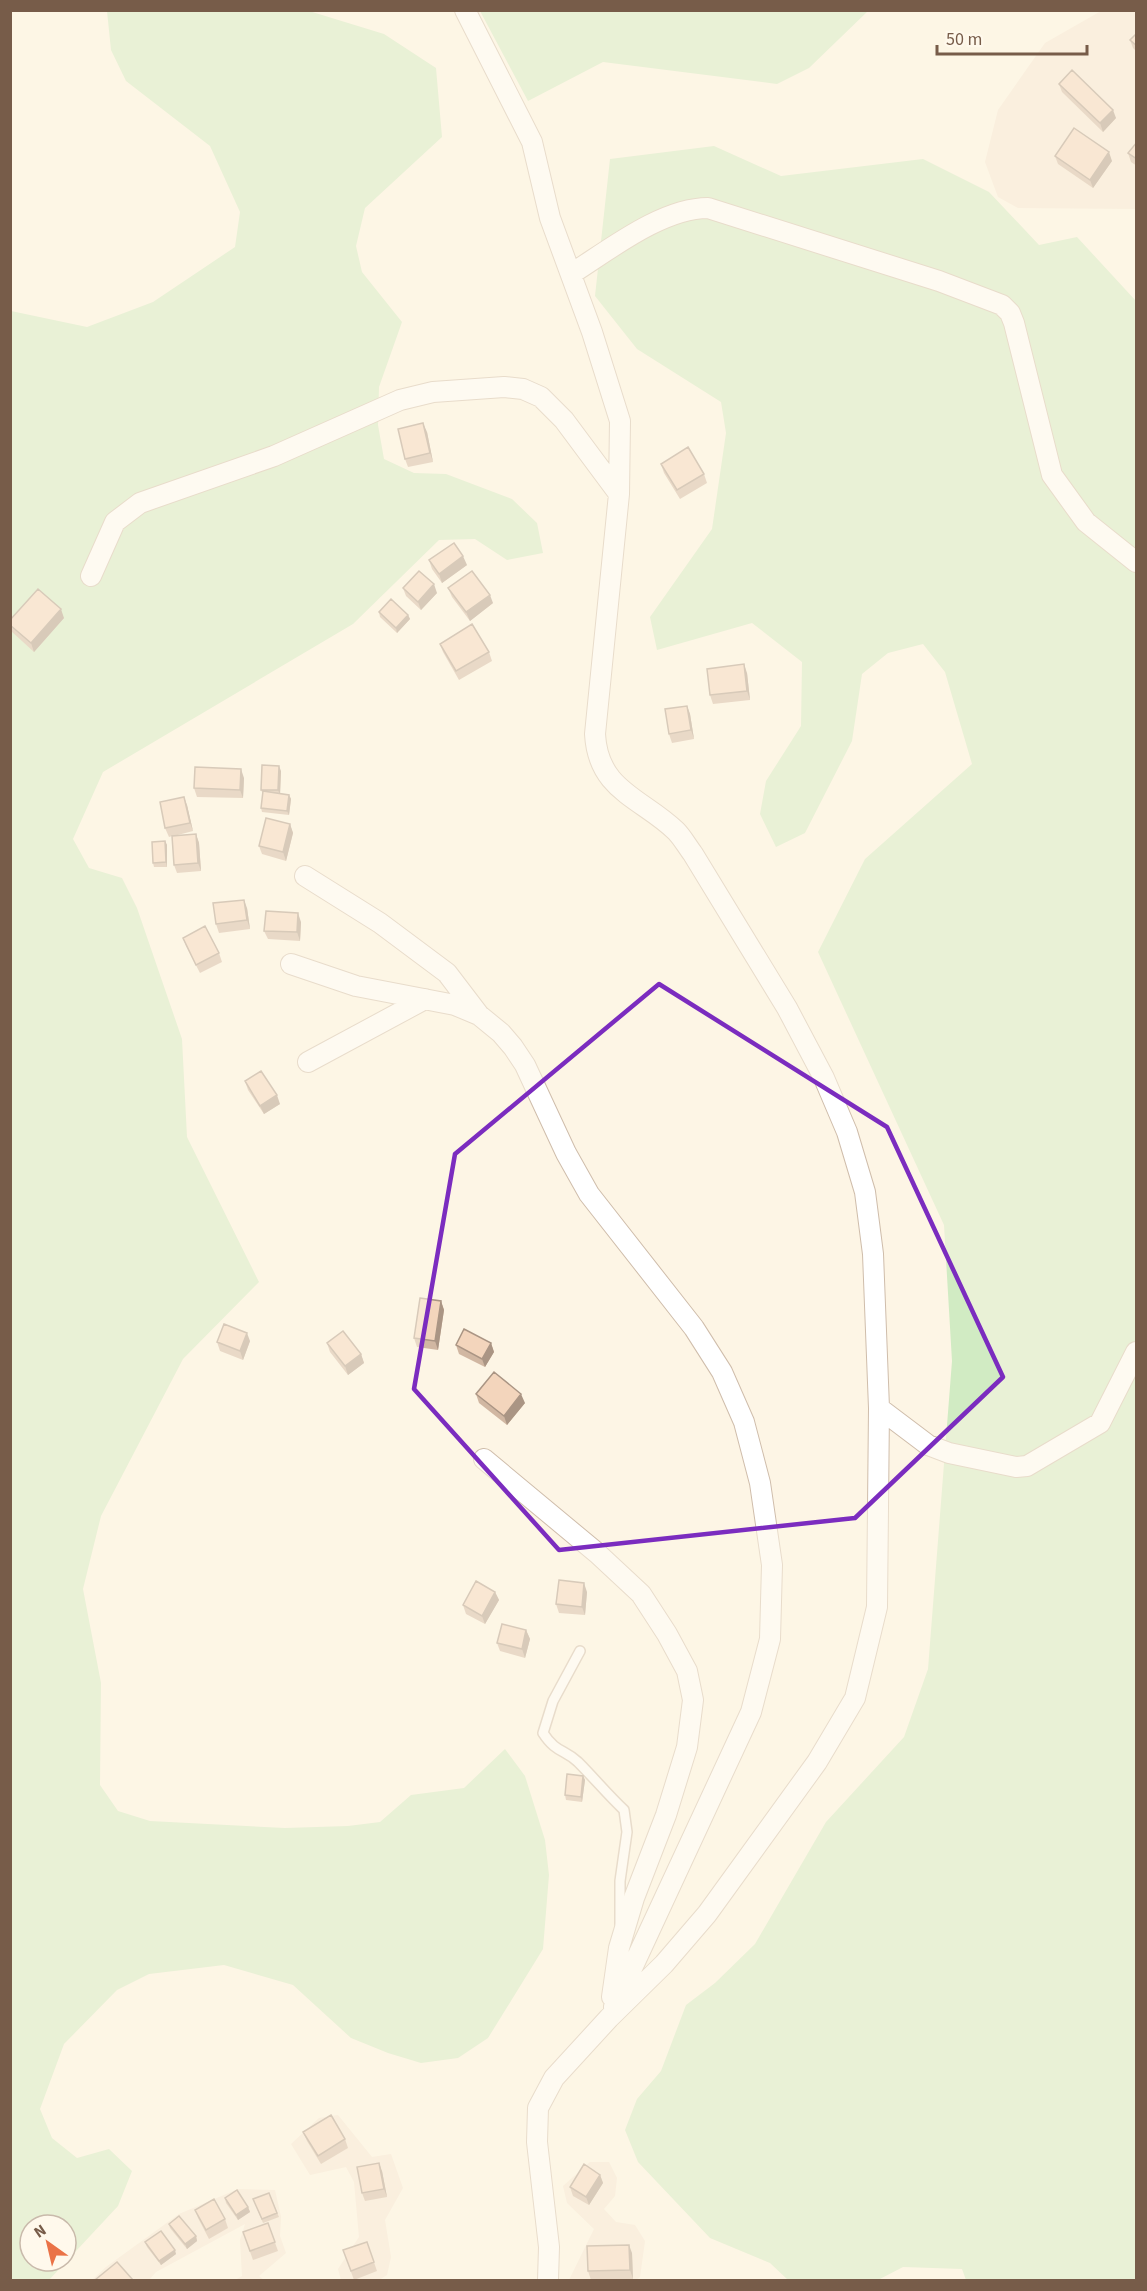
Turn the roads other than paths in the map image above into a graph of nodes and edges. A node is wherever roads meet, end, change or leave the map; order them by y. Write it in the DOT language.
graph roads {
  1 [pos="465,10"];
  2 [pos="571,274"];
  3 [pos="619,494"];
  4 [pos="1137,562"];
  5 [pos="91,576"];
  6 [pos="305,876"];
  7 [pos="291,964"];
  8 [pos="425,999"];
  9 [pos="479,1015"];
  10 [pos="308,1062"];
  11 [pos="1137,1352"];
  12 [pos="879,1408"];
  13 [pos="484,1459"];
  14 [pos="580,1651"];
  15 [pos="619,1948"];
  16 [pos="609,2018"];
  17 [pos="548,2280"];
  1 -- 2 [label="street"];
  2 -- 3 [label="street"];
  2 -- 4 [label="street"];
  3 -- 5 [label="street"];
  3 -- 12 [label="street"];
  6 -- 9 [label="street"];
  7 -- 8 [label="street"];
  8 -- 9 [label="street"];
  8 -- 10 [label="street"];
  9 -- 16 [label="street"];
  11 -- 12 [label="street"];
  12 -- 16 [label="street"];
  13 -- 15 [label="street"];
  14 -- 15 [label="lane"];
  15 -- 16 [label="street"];
  16 -- 17 [label="street"];
}
